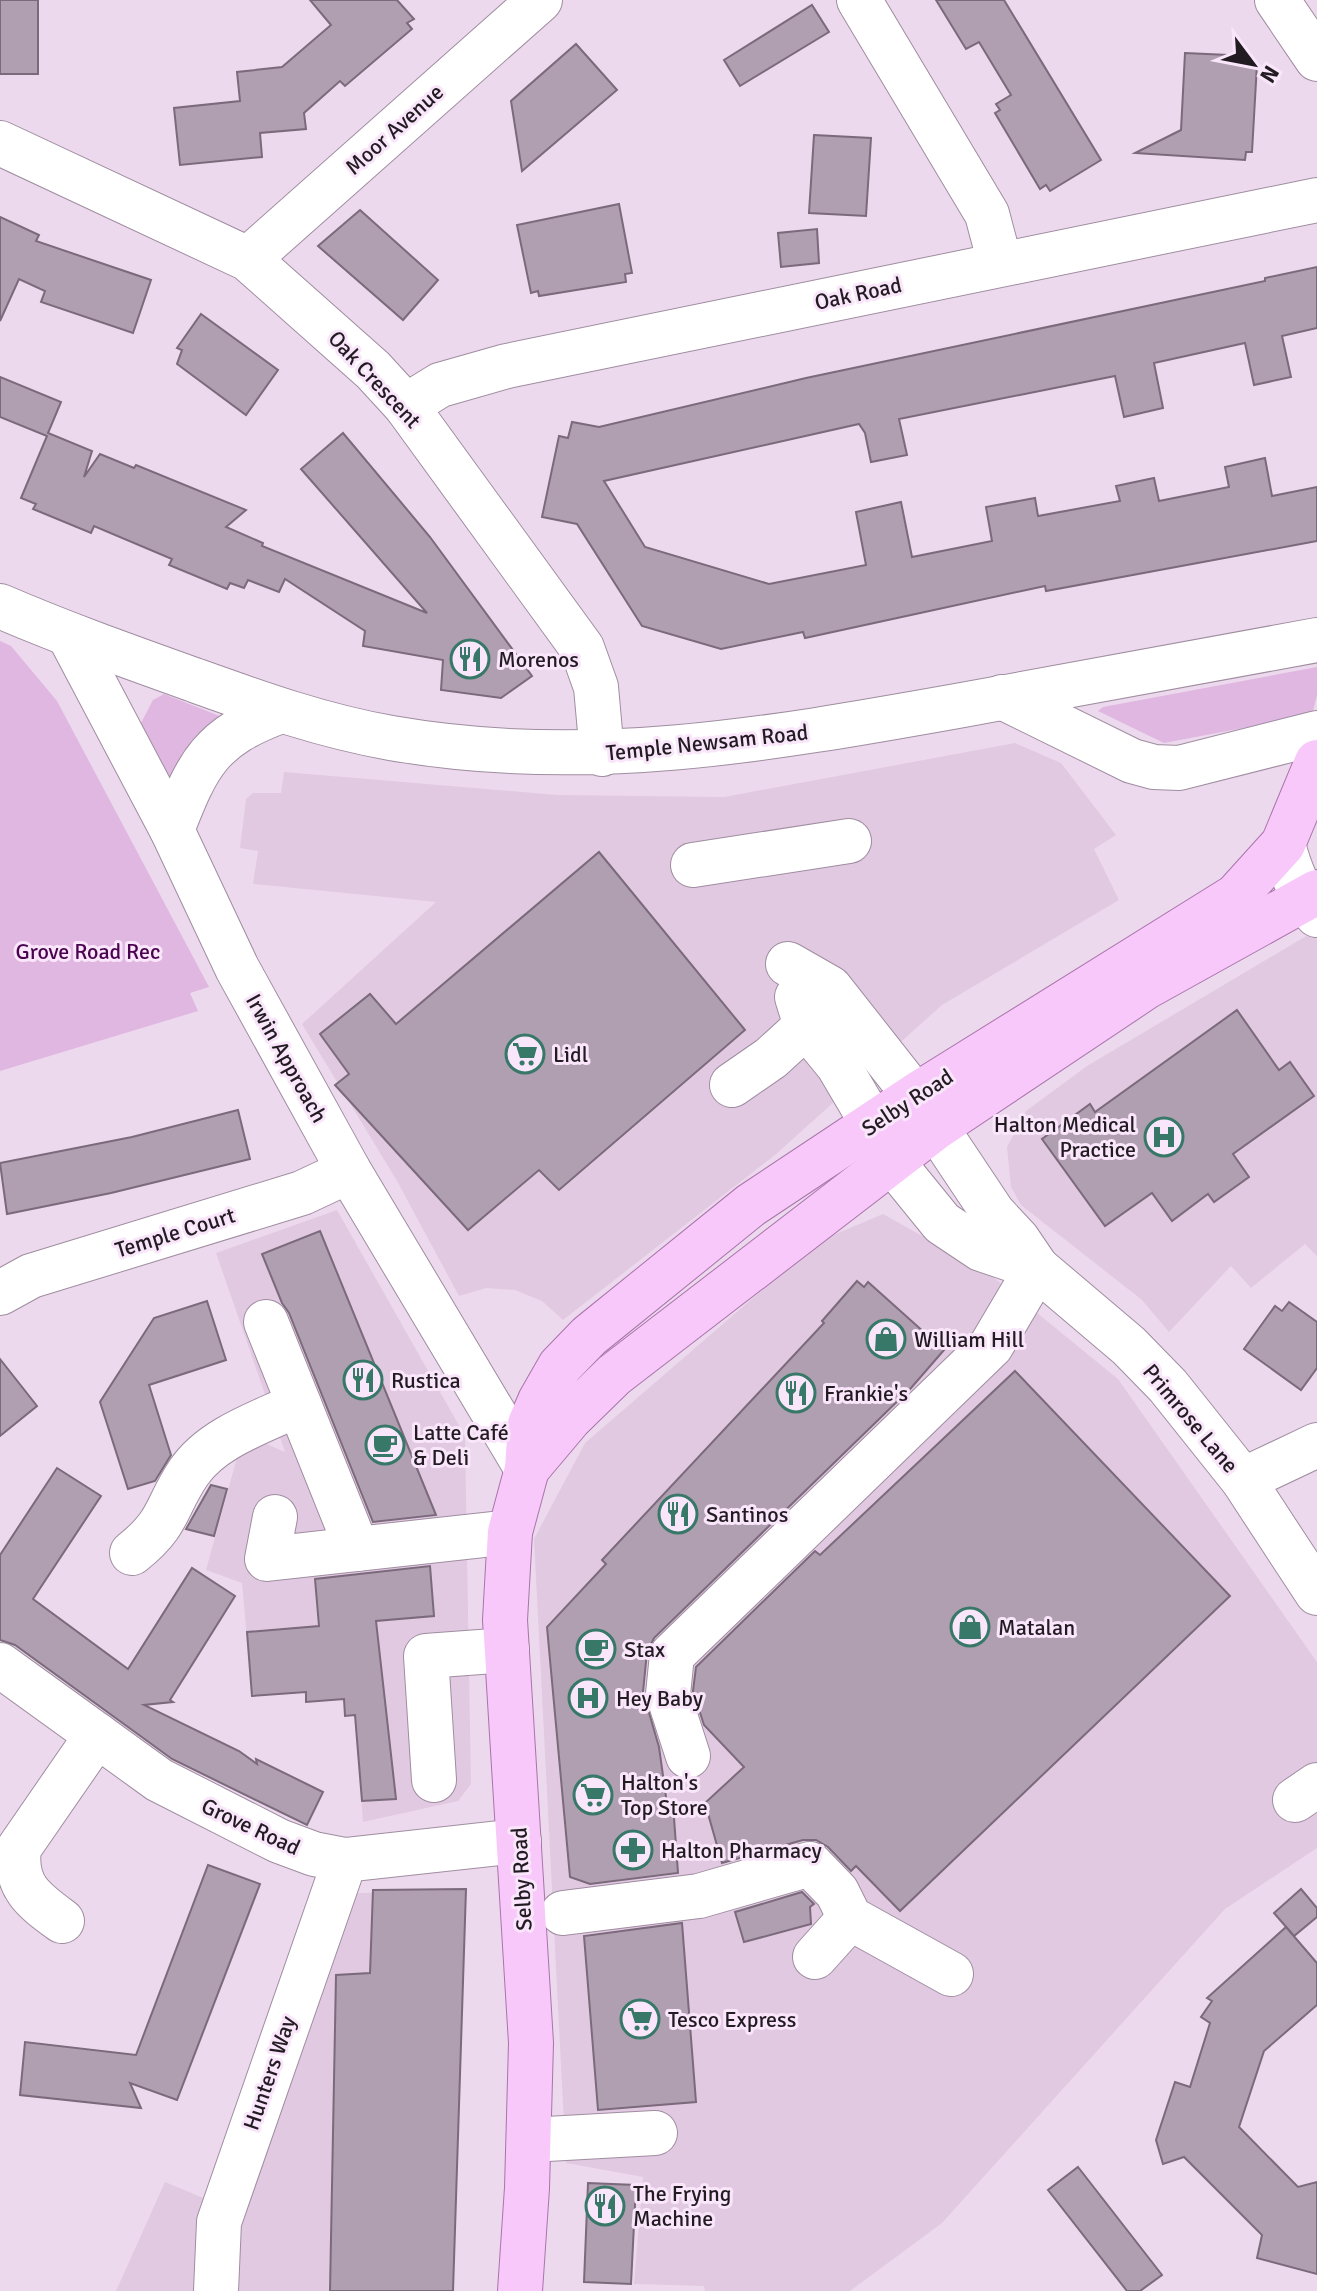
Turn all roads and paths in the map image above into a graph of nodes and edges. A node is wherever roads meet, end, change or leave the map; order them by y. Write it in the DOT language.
graph roads {
  1 [pos="540,0"];
  2 [pos="859,0"];
  3 [pos="1277,0"];
  4 [pos="1317,59"];
  5 [pos="0,143"];
  6 [pos="1317,200"];
  7 [pos="248,259"];
  8 [pos="1000,263"];
  9 [pos="406,406"];
  10 [pos="0,606"];
  11 [pos="69,635"];
  12 [pos="1317,640"];
  13 [pos="1002,697"];
  14 [pos="281,711"];
  15 [pos="1317,733"];
  16 [pos="602,754"];
  17 [pos="1317,762"];
  18 [pos="172,830"];
  19 [pos="849,841"];
  20 [pos="1283,844"];
  21 [pos="693,865"];
  22 [pos="1312,901"];
  23 [pos="806,1026"];
  24 [pos="732,1085"];
  25 [pos="925,1112"];
  26 [pos="883,1142"];
  27 [pos="349,1171"];
  28 [pos="1037,1268"];
  29 [pos="0,1293"];
  30 [pos="266,1322"];
  31 [pos="299,1404"];
  32 [pos="1317,1445"];
  33 [pos="527,1469"];
  34 [pos="1243,1480"];
  35 [pos="275,1517"];
  36 [pos="510,1532"];
  37 [pos="357,1549"];
  38 [pos="132,1553"];
  39 [pos="1317,1593"];
  40 [pos="507,1650"];
  41 [pos="0,1665"];
  42 [pos="97,1735"];
  43 [pos="688,1756"];
  44 [pos="434,1780"];
  45 [pos="519,1841"];
  46 [pos="345,1860"];
  47 [pos="563,1913"];
  48 [pos="850,1918"];
  49 [pos="62,1921"];
  50 [pos="815,1957"];
  51 [pos="951,1974"];
  52 [pos="655,2133"];
  53 [pos="529,2140"];
  54 [pos="216,2291"];
  55 [pos="520,2291"];
  1 -- 7 [label="street, Moor Avenue"];
  2 -- 8 [label="street"];
  3 -- 4 [label="street"];
  5 -- 7 [label="street, Oak Crescent"];
  6 -- 8 [label="street, Oak Road"];
  7 -- 9 [label="street, Oak Crescent"];
  8 -- 9 [label="street, Oak Road"];
  9 -- 16 [label="street, Oak Crescent"];
  10 -- 11 [label="street, Temple Newsam Road"];
  11 -- 14 [label="street, Temple Newsam Road"];
  11 -- 18 [label="street, Irwin Approach"];
  12 -- 13 [label="street, Temple Newsam Road"];
  13 -- 15 [label="street"];
  13 -- 16 [label="street, Temple Newsam Road"];
  14 -- 16 [label="street, Temple Newsam Road"];
  14 -- 18 [label="street"];
  17 -- 20 [label="main road, Selby Road"];
  18 -- 27 [label="street, Irwin Approach"];
  19 -- 21 [label="street"];
  20 -- 22 [label="street"];
  20 -- 25 [label="main road, Selby Road"];
  22 -- 25 [label="main road, Selby Road"];
  23 -- 24 [label="street"];
  23 -- 25 [label="street, Primrose Lane"];
  23 -- 26 [label="street, Primrose Lane"];
  25 -- 26 [label="main road, Selby Road"];
  25 -- 28 [label="street, Primrose Lane"];
  26 -- 28 [label="street, Primrose Lane"];
  26 -- 33 [label="main road, Selby Road"];
  27 -- 29 [label="street, Temple Court"];
  27 -- 33 [label="street, Irwin Approach"];
  28 -- 34 [label="street, Primrose Lane"];
  28 -- 43 [label="street"];
  30 -- 31 [label="street"];
  31 -- 37 [label="street"];
  31 -- 38 [label="street"];
  32 -- 34 [label="street"];
  33 -- 36 [label="main road, Selby Road"];
  34 -- 39 [label="street, Primrose Lane"];
  35 -- 37 [label="street"];
  36 -- 37 [label="street"];
  36 -- 40 [label="main road, Selby Road"];
  40 -- 44 [label="street"];
  40 -- 45 [label="main road, Selby Road"];
  41 -- 42 [label="street, Grove Road"];
  42 -- 46 [label="street, Grove Road"];
  42 -- 49 [label="street"];
  45 -- 46 [label="street, Grove Road"];
  45 -- 53 [label="main road, Selby Road"];
  46 -- 54 [label="street, Hunters Way"];
  47 -- 48 [label="street"];
  48 -- 50 [label="street"];
  48 -- 51 [label="street"];
  52 -- 53 [label="street"];
  53 -- 55 [label="main road, Selby Road"];
}
